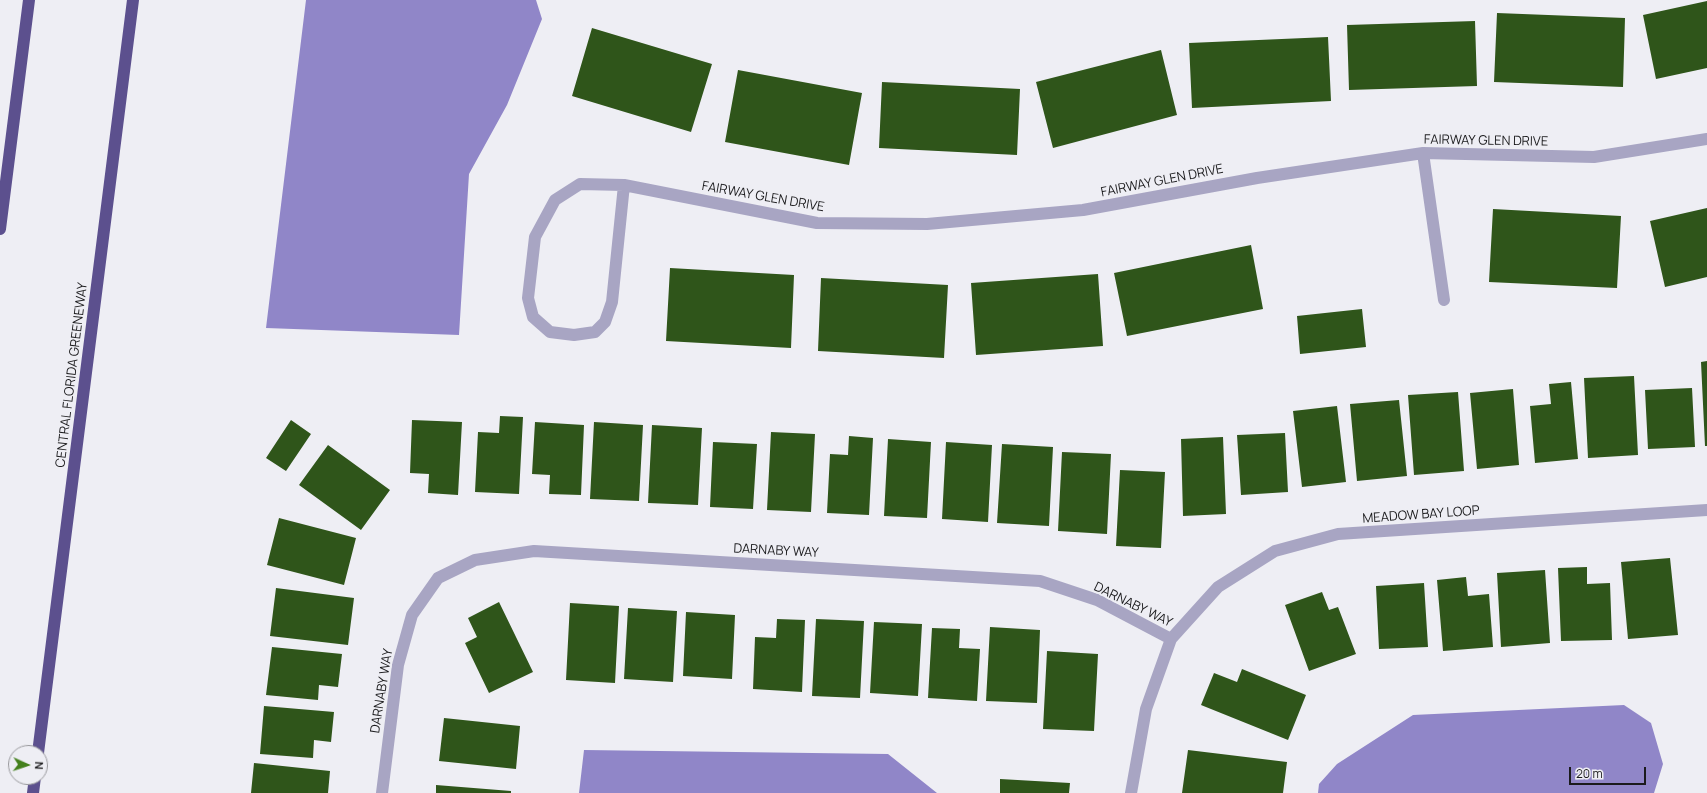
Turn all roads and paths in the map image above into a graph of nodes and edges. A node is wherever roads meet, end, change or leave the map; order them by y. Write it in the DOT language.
graph roads {
  1 [pos="29,0"];
  2 [pos="133,0"];
  3 [pos="1707,139"];
  4 [pos="1423,153"];
  5 [pos="624,185"];
  6 [pos="0,228"];
  7 [pos="1444,300"];
  8 [pos="1707,510"];
  9 [pos="1171,639"];
  10 [pos="39,745"];
  11 [pos="382,793"];
  12 [pos="1131,793"];
  1 -- 6 [label="highway"];
  2 -- 10 [label="highway, CENTRAL FLORIDA GREENEWAY"];
  3 -- 4 [label="street, FAIRWAY GLEN DRIVE"];
  4 -- 5 [label="street, FAIRWAY GLEN DRIVE"];
  4 -- 7 [label="street"];
  5 -- 5 [label="street, FAIRWAY GLEN DRIVE"];
  8 -- 9 [label="street, MEADOW BAY LOOP"];
  9 -- 11 [label="street, DARNABY WAY"];
  9 -- 12 [label="street, DARNABY WAY"];
}
